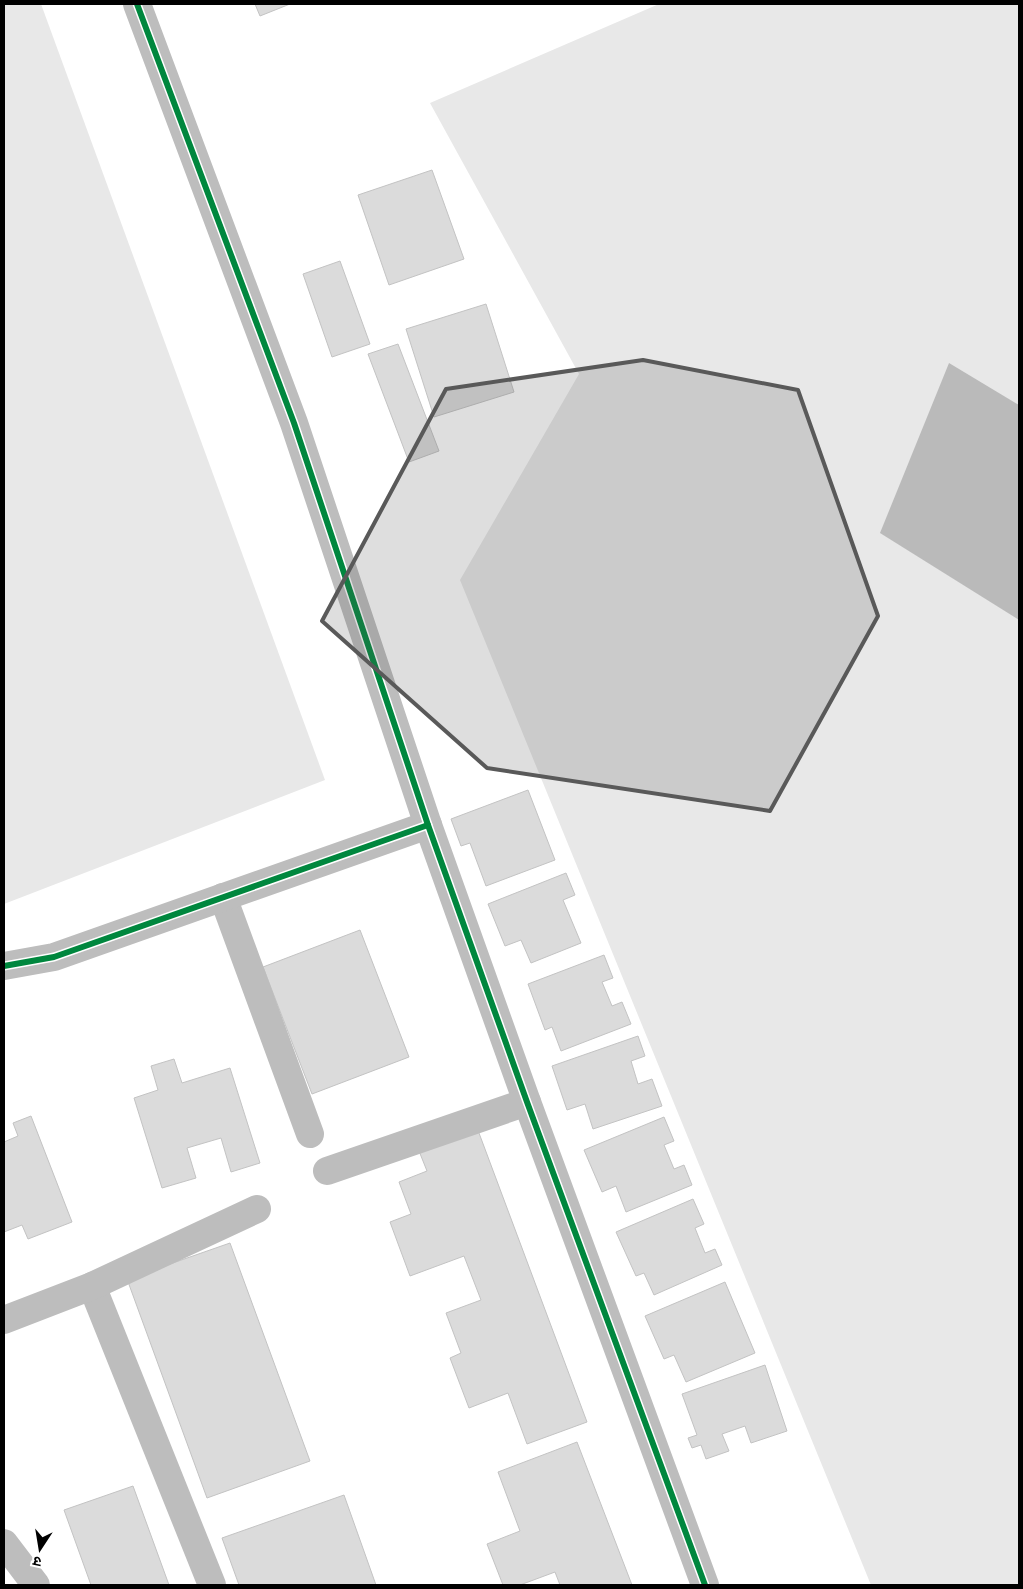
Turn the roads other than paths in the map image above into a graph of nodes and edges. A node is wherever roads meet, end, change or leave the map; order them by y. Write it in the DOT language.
graph roads {
  1 [pos="137,4"];
  2 [pos="428,825"];
  3 [pos="223,897"];
  4 [pos="4,966"];
  5 [pos="527,1102"];
  6 [pos="310,1134"];
  7 [pos="327,1171"];
  8 [pos="258,1209"];
  9 [pos="92,1286"];
  10 [pos="4,1320"];
  11 [pos="4,1543"];
  12 [pos="36,1585"];
  13 [pos="212,1585"];
  14 [pos="705,1585"];
  1 -- 2 [label="street"];
  2 -- 3 [label="street"];
  2 -- 5 [label="street"];
  3 -- 4 [label="street"];
  3 -- 6 [label="street"];
  5 -- 7 [label="street"];
  5 -- 14 [label="street"];
  8 -- 9 [label="street"];
  9 -- 10 [label="street"];
  9 -- 13 [label="street"];
  11 -- 12 [label="street"];
}
